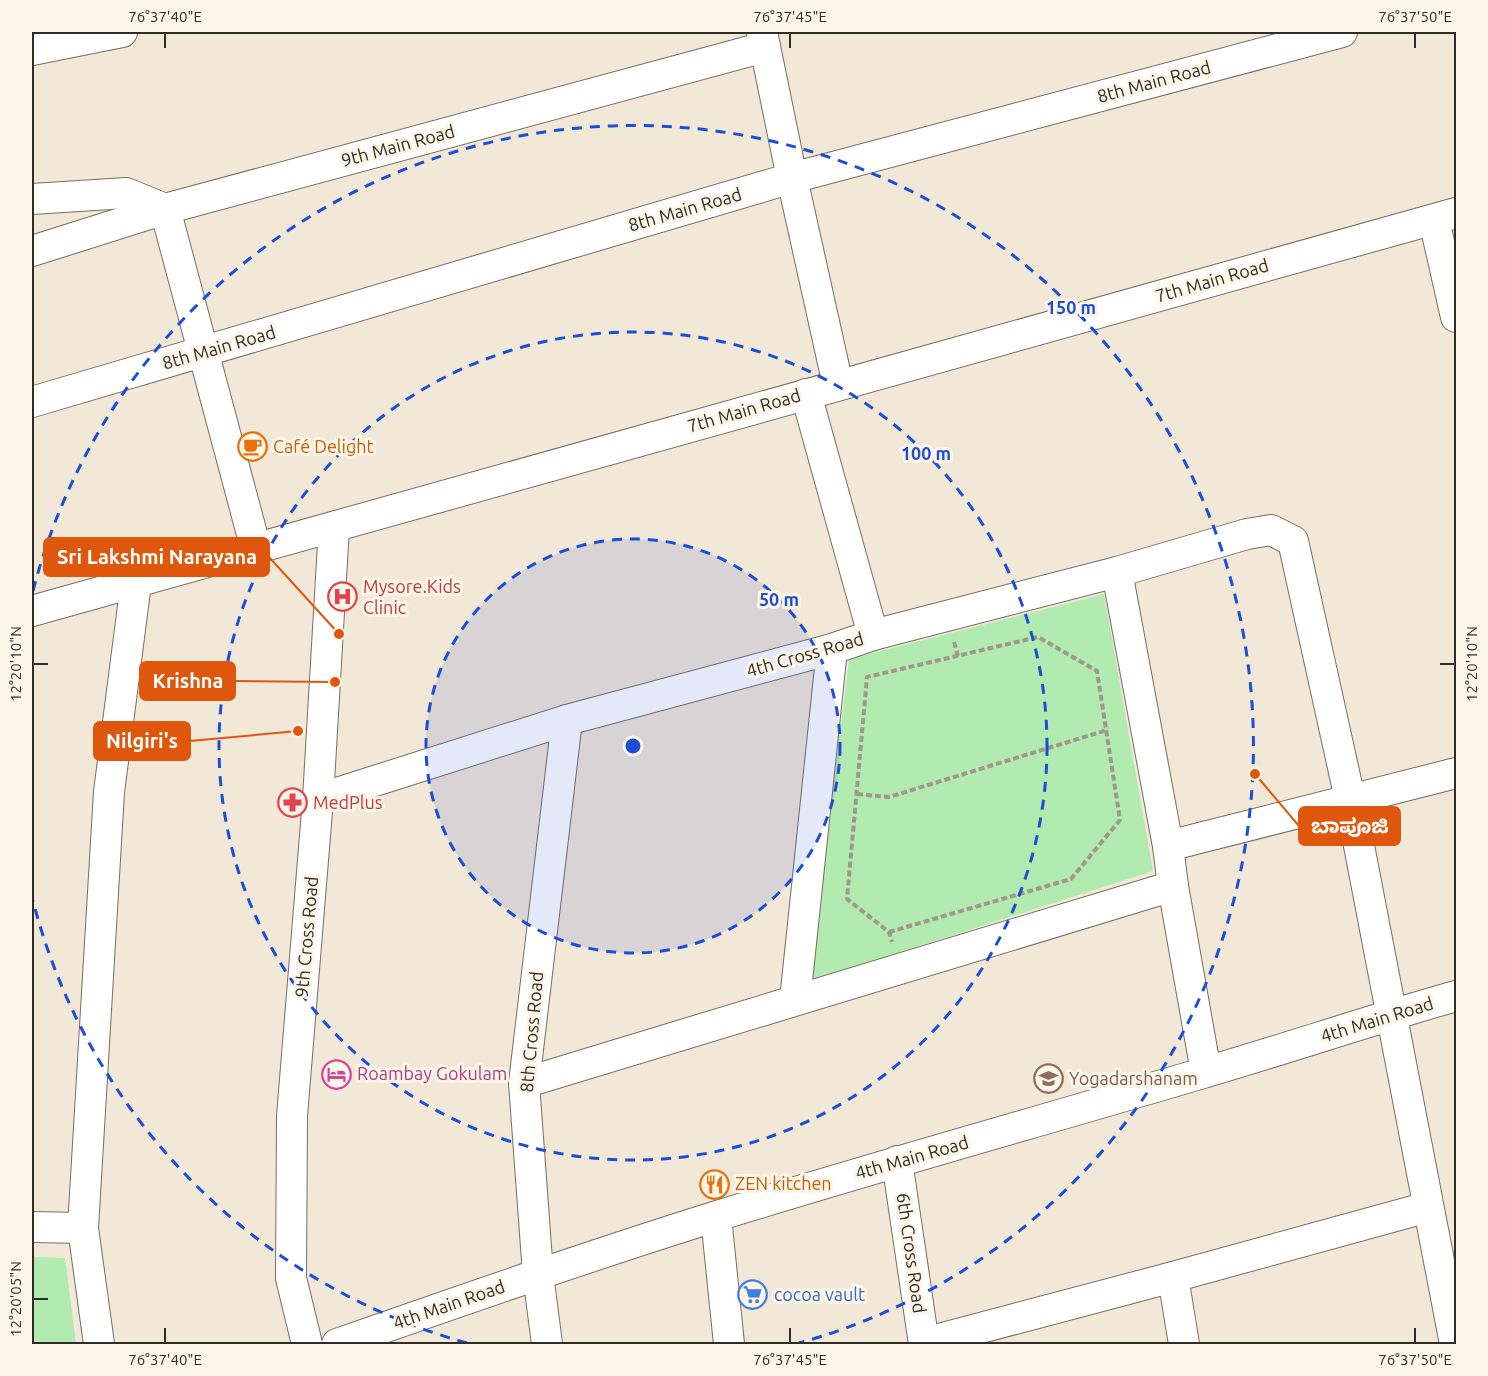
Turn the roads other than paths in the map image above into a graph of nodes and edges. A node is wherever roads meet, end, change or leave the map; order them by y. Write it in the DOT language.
graph roads {
  1 [pos="122,32"];
  2 [pos="1342,32"];
  3 [pos="74,36"];
  4 [pos="763,39"];
  5 [pos="32,50"];
  6 [pos="792,178"];
  7 [pos="32,199"];
  8 [pos="165,210"];
  9 [pos="1445,216"];
  10 [pos="32,251"];
  11 [pos="1456,317"];
  12 [pos="203,352"];
  13 [pos="838,385"];
  14 [pos="806,394"];
  15 [pos="32,402"];
  16 [pos="334,528"];
  17 [pos="256,549"];
  18 [pos="1117,572"];
  19 [pos="136,583"];
  20 [pos="32,611"];
  21 [pos="873,636"];
  22 [pos="832,649"];
  23 [pos="567,720"];
  24 [pos="1456,773"];
  25 [pos="318,799"];
  26 [pos="1350,799"];
  27 [pos="1168,846"];
  28 [pos="1173,886"];
  29 [pos="1456,996"];
  30 [pos="795,1000"];
  31 [pos="1392,1014"];
  32 [pos="1206,1072"];
  33 [pos="524,1083"];
  34 [pos="897,1161"];
  35 [pos="1428,1206"];
  36 [pos="716,1217"];
  37 [pos="32,1227"];
  38 [pos="83,1228"];
  39 [pos="538,1274"];
  40 [pos="1173,1277"];
  41 [pos="99,1344"];
  42 [pos="307,1344"];
  43 [pos="337,1344"];
  44 [pos="547,1344"];
  45 [pos="729,1344"];
  46 [pos="924,1344"];
  47 [pos="1184,1344"];
  48 [pos="1455,1344"];
  1 -- 3 [label="street"];
  2 -- 6 [label="street, 8th Main Road"];
  3 -- 5 [label="street"];
  4 -- 6 [label="street"];
  4 -- 8 [label="street, 9th Main Road"];
  6 -- 12 [label="street, 8th Main Road"];
  6 -- 13 [label="street"];
  7 -- 8 [label="street"];
  8 -- 10 [label="street, 9th Main Road"];
  8 -- 12 [label="street"];
  9 -- 11 [label="street"];
  9 -- 13 [label="street, 7th Main Road"];
  12 -- 15 [label="street, 8th Main Road"];
  12 -- 17 [label="street"];
  13 -- 14 [label="street, 7th Main Road"];
  14 -- 16 [label="street, 7th Main Road"];
  14 -- 21 [label="street"];
  16 -- 17 [label="street, 7th Main Road"];
  16 -- 25 [label="street, 9th Cross Road"];
  17 -- 19 [label="street, 7th Main Road"];
  18 -- 21 [label="street, 4th Cross Road"];
  18 -- 26 [label="street, 4th Cross Road"];
  18 -- 27 [label="street"];
  19 -- 20 [label="street, 7th Main Road"];
  19 -- 38 [label="street"];
  21 -- 22 [label="street, 4th Cross Road"];
  22 -- 23 [label="street, 4th Cross Road"];
  22 -- 30 [label="street"];
  23 -- 25 [label="street, 4th Cross Road"];
  23 -- 33 [label="street, 8th Cross Road"];
  24 -- 26 [label="street"];
  25 -- 42 [label="street, 9th Cross Road"];
  26 -- 27 [label="street"];
  26 -- 31 [label="street"];
  27 -- 28 [label="street"];
  28 -- 30 [label="street"];
  28 -- 32 [label="street"];
  29 -- 31 [label="street, 4th Main Road"];
  30 -- 33 [label="street"];
  31 -- 32 [label="street, 4th Main Road"];
  31 -- 35 [label="street"];
  32 -- 34 [label="street, 4th Main Road"];
  33 -- 39 [label="street, 8th Cross Road"];
  34 -- 36 [label="street, 4th Main Road"];
  34 -- 46 [label="street, 6th Cross Road"];
  35 -- 40 [label="street"];
  35 -- 48 [label="street"];
  36 -- 39 [label="street, 4th Main Road"];
  36 -- 45 [label="street"];
  37 -- 38 [label="street"];
  38 -- 41 [label="street"];
  39 -- 43 [label="street, 4th Main Road"];
  39 -- 44 [label="street, 8th Cross Road"];
  40 -- 46 [label="street"];
  40 -- 47 [label="street"];
}
